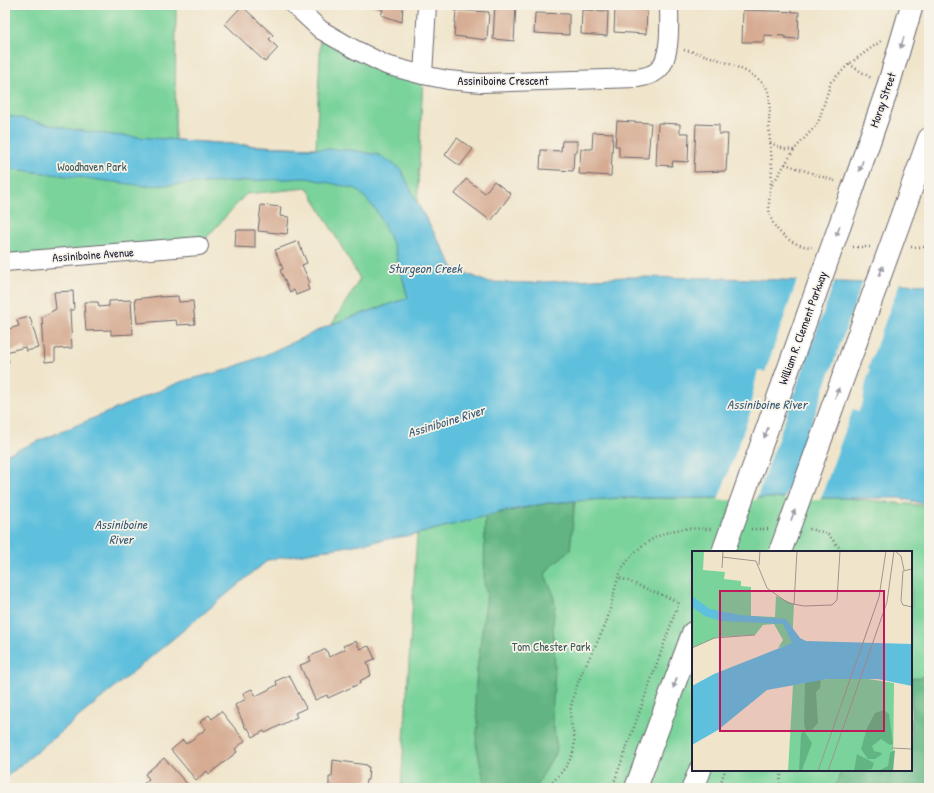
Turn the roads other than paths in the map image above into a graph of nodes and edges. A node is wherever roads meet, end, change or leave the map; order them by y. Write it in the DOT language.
graph roads {
  1 [pos="294,5"];
  2 [pos="427,5"];
  3 [pos="669,5"];
  4 [pos="912,5"];
  5 [pos="423,75"];
  6 [pos="929,139"];
  7 [pos="844,188"];
  8 [pos="199,246"];
  9 [pos="5,262"];
  10 [pos="723,551"];
  11 [pos="780,551"];
  12 [pos="692,636"];
  13 [pos="700,771"];
  14 [pos="636,788"];
  15 [pos="693,788"];
  1 -- 5 [label="street, Assiniboine Crescent"];
  2 -- 5 [label="street"];
  3 -- 5 [label="street, Assiniboine Crescent"];
  4 -- 7 [label="main road, Moray Street, one-way"];
  11 -- 6 [label="main road, one-way, bridge"];
  7 -- 10 [label="main road, William R. Clement Parkway, one-way, bridge"];
  8 -- 9 [label="street, Assiniboine Avenue"];
  12 -- 14 [label="main road, one-way"];
  13 -- 15 [label="main road"];
}
